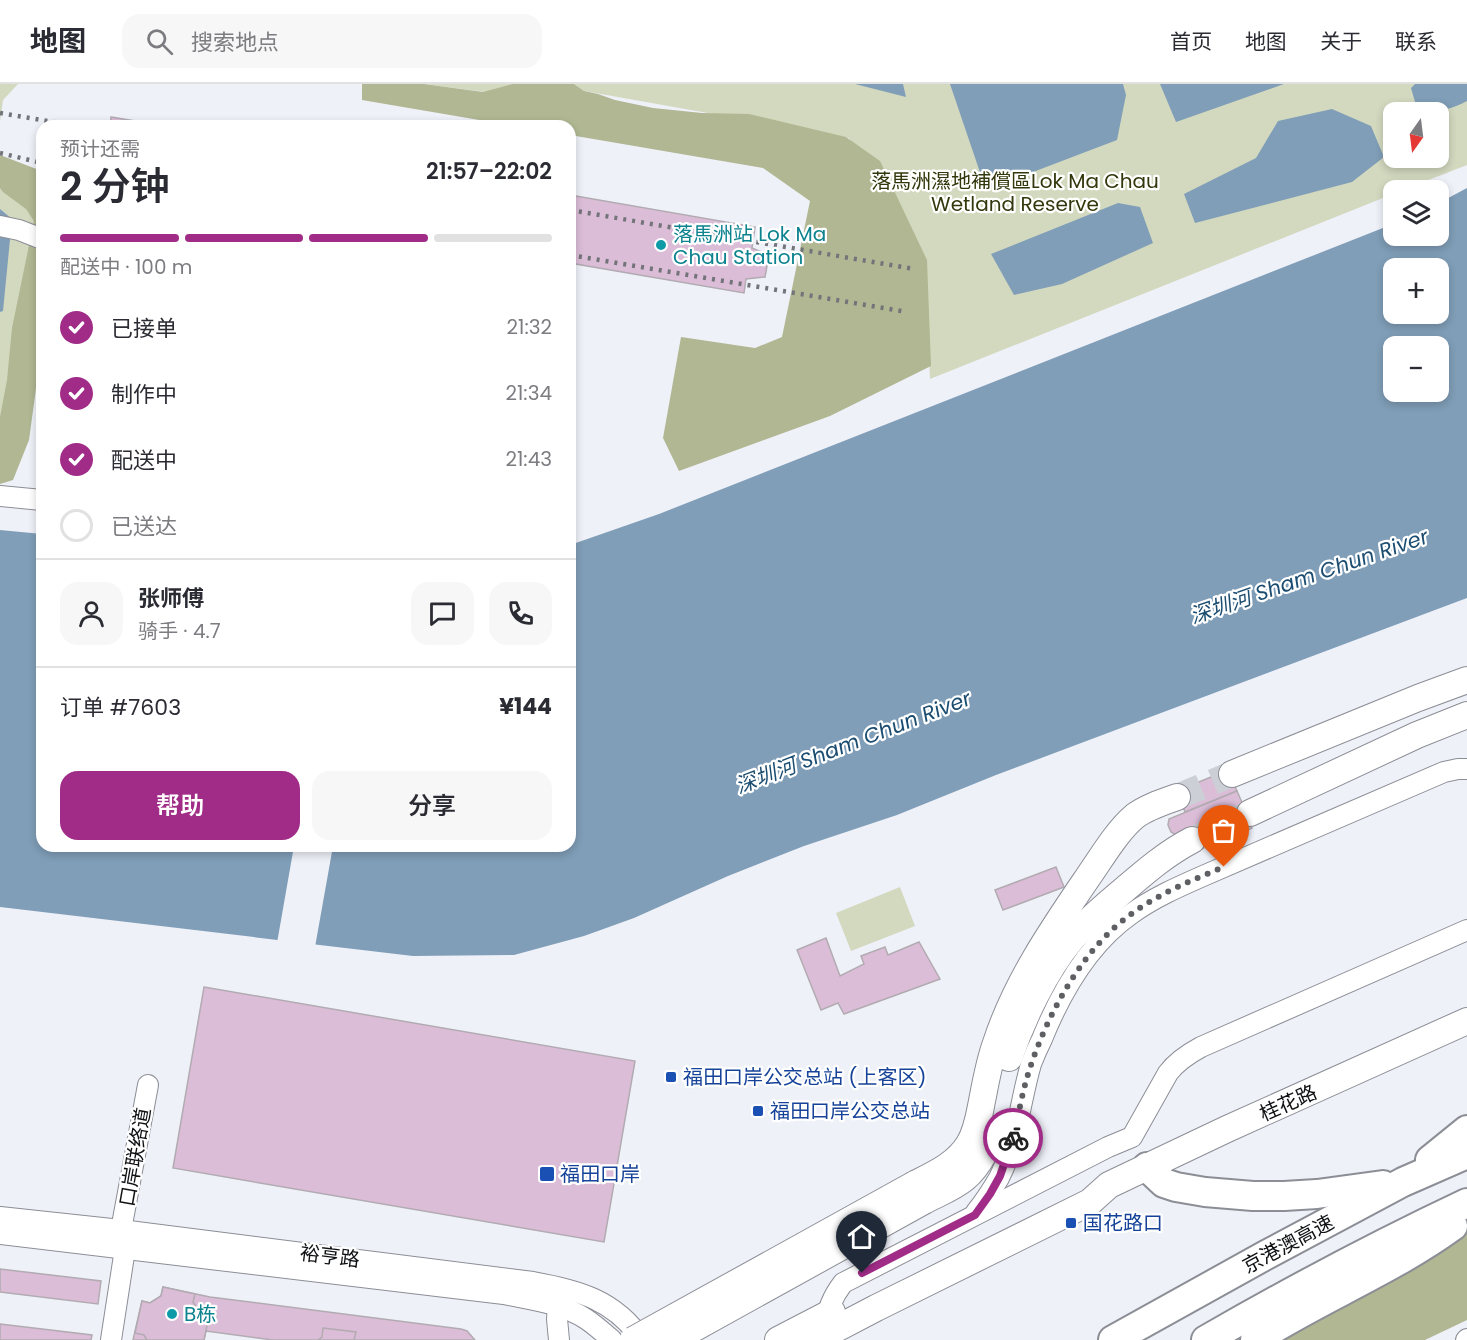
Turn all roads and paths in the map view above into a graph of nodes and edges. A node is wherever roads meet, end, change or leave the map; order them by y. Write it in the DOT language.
graph roads {
  1 [pos="0,225"];
  2 [pos="36,237"];
  3 [pos="0,496"];
  4 [pos="36,499"];
  5 [pos="1467,680"];
  6 [pos="1467,715"];
  7 [pos="1467,769"];
  8 [pos="1232,774"];
  9 [pos="1177,797"];
  10 [pos="1250,813"];
  11 [pos="1192,840"];
  12 [pos="1467,930"];
  13 [pos="1467,1021"];
  14 [pos="148,1085"];
  15 [pos="1467,1130"];
  16 [pos="1132,1137"];
  17 [pos="1467,1154"];
  18 [pos="1147,1167"];
  19 [pos="1403,1182"];
  20 [pos="920,1193"];
  21 [pos="1467,1203"];
  22 [pos="975,1215"];
  23 [pos="1467,1216"];
  24 [pos="0,1217"];
  25 [pos="0,1234"];
  26 [pos="123,1240"];
  27 [pos="1270,1303"];
  28 [pos="558,1306"];
  29 [pos="823,1332"];
  30 [pos="111,1340"];
  31 [pos="559,1340"];
  32 [pos="612,1340"];
  33 [pos="633,1340"];
  34 [pos="642,1340"];
  35 [pos="673,1340"];
  36 [pos="778,1340"];
  37 [pos="1113,1340"];
  38 [pos="1206,1340"];
  39 [pos="1222,1340"];
  40 [pos="1255,1340"];
  1 -- 2 [label="street"];
  3 -- 4 [label="street"];
  5 -- 8 [label="main road"];
  6 -- 10 [label="main road"];
  7 -- 22 [label="street"];
  9 -- 20 [label="main road"];
  11 -- 20 [label="main road"];
  12 -- 16 [label="street"];
  13 -- 18 [label="main road, 桂花路"];
  14 -- 26 [label="street, 口岸联络道"];
  15 -- 19 [label="highway"];
  16 -- 18 [label="street"];
  16 -- 22 [label="street"];
  17 -- 19 [label="highway, 京港澳高速"];
  18 -- 19 [label="highway"];
  18 -- 29 [label="main road, 桂花路"];
  19 -- 37 [label="highway, 京港澳高速"];
  20 -- 33 [label="main road, bridge"];
  20 -- 35 [label="main road, bridge"];
  21 -- 27 [label="highway"];
  22 -- 29 [label="street"];
  23 -- 40 [label="highway"];
  24 -- 26 [label="street, 裕亨路"];
  25 -- 26 [label="street, 裕亨路"];
  26 -- 28 [label="street, 裕亨路"];
  26 -- 30 [label="street, 口岸联络道"];
  26 -- 34 [label="street, 裕亨路"];
  27 -- 38 [label="highway"];
  27 -- 39 [label="highway"];
  28 -- 31 [label="street"];
  28 -- 32 [label="street, 裕亨路"];
  29 -- 36 [label="main road, 桂花路"];
}
